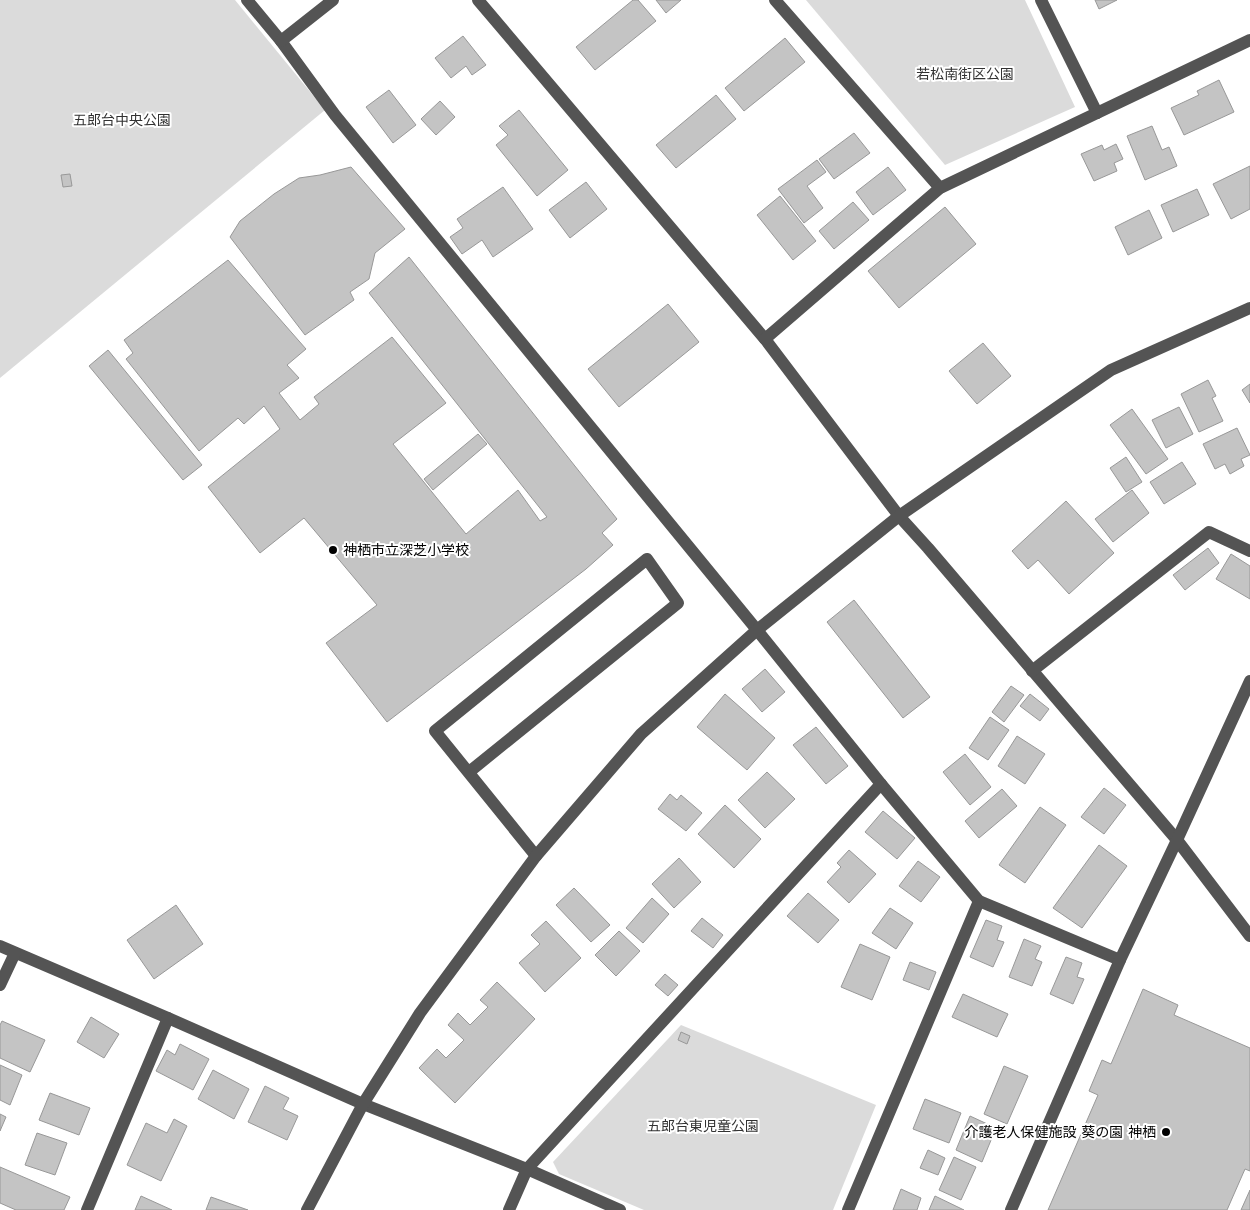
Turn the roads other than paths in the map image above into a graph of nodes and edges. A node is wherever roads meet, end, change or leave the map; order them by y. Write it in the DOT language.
graph roads {
  1 [pos="247,0"];
  2 [pos="333,0"];
  3 [pos="478,0"];
  4 [pos="775,0"];
  5 [pos="1041,0"];
  6 [pos="1250,40"];
  7 [pos="282,42"];
  8 [pos="1097,113"];
  9 [pos="940,188"];
  10 [pos="1250,308"];
  11 [pos="764,339"];
  12 [pos="899,516"];
  13 [pos="1250,551"];
  14 [pos="757,630"];
  15 [pos="1032,671"];
  16 [pos="1250,681"];
  17 [pos="469,772"];
  18 [pos="881,784"];
  19 [pos="1177,840"];
  20 [pos="536,856"];
  21 [pos="979,902"];
  22 [pos="1250,936"];
  23 [pos="0,946"];
  24 [pos="15,952"];
  25 [pos="1120,960"];
  26 [pos="0,985"];
  27 [pos="168,1018"];
  28 [pos="363,1104"];
  29 [pos="527,1169"];
  30 [pos="87,1210"];
  31 [pos="307,1210"];
  32 [pos="509,1210"];
  33 [pos="620,1210"];
  34 [pos="848,1210"];
  35 [pos="1011,1210"];
  1 -- 7 [label="street"];
  2 -- 7 [label="street"];
  3 -- 11 [label="street"];
  4 -- 9 [label="street"];
  5 -- 8 [label="street"];
  6 -- 8 [label="street"];
  7 -- 14 [label="street"];
  8 -- 9 [label="street"];
  9 -- 11 [label="street"];
  10 -- 12 [label="street"];
  11 -- 12 [label="street"];
  12 -- 14 [label="street"];
  12 -- 15 [label="street"];
  13 -- 15 [label="street"];
  14 -- 18 [label="street"];
  14 -- 20 [label="street"];
  15 -- 19 [label="street"];
  16 -- 19 [label="street"];
  17 -- 20 [label="street"];
  18 -- 21 [label="street"];
  18 -- 29 [label="street"];
  19 -- 22 [label="street"];
  19 -- 25 [label="street"];
  20 -- 28 [label="street"];
  21 -- 25 [label="street"];
  21 -- 34 [label="street"];
  23 -- 24 [label="street"];
  24 -- 26 [label="street"];
  24 -- 27 [label="street"];
  25 -- 35 [label="street"];
  27 -- 28 [label="street"];
  27 -- 30 [label="street"];
  28 -- 29 [label="street"];
  28 -- 31 [label="street"];
  29 -- 32 [label="street"];
  29 -- 33 [label="street"];
}
